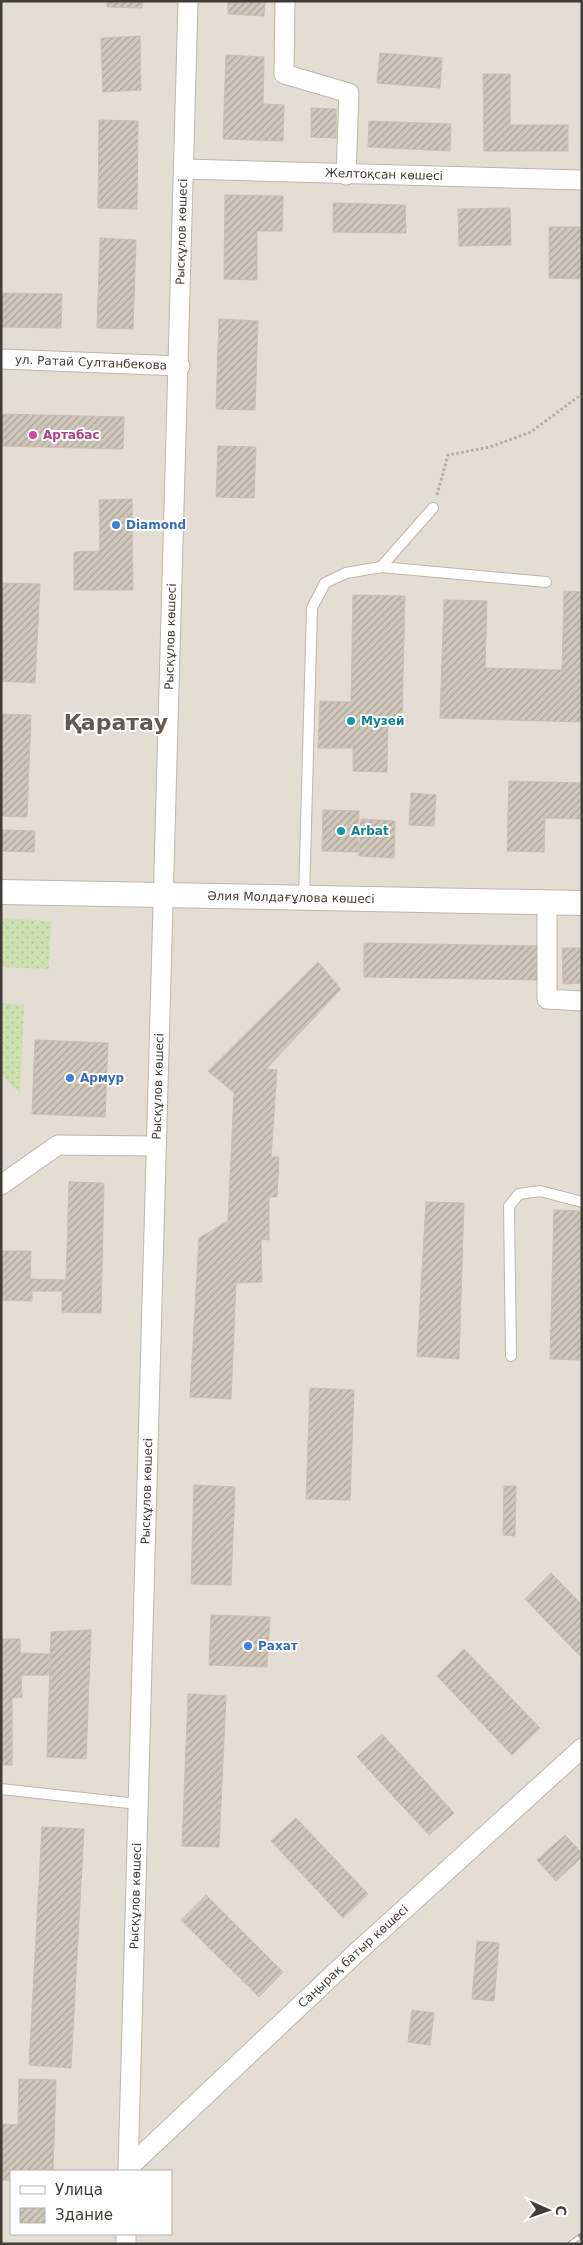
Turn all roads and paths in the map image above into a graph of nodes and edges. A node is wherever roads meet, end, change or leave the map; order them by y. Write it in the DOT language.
graph roads {
  1 [pos="188,1"];
  2 [pos="286,1"];
  3 [pos="185,169"];
  4 [pos="346,175"];
  5 [pos="582,180"];
  6 [pos="1,360"];
  7 [pos="180,366"];
  8 [pos="582,394"];
  9 [pos="433,508"];
  10 [pos="381,567"];
  11 [pos="546,582"];
  12 [pos="1,892"];
  13 [pos="164,896"];
  14 [pos="304,898"];
  15 [pos="548,902"];
  16 [pos="582,903"];
  17 [pos="582,1001"];
  18 [pos="156,1146"];
  19 [pos="1,1185"];
  20 [pos="582,1202"];
  21 [pos="511,1356"];
  22 [pos="582,1748"];
  23 [pos="1,1789"];
  24 [pos="138,1804"];
  25 [pos="128,2170"];
  1 -- 3 [label="street, Рысқұлов көшесі"];
  2 -- 4 [label="street"];
  3 -- 4 [label="street, Желтоқсан көшесі"];
  3 -- 7 [label="street, Рысқұлов көшесі"];
  4 -- 5 [label="street, Желтоқсан көшесі"];
  6 -- 7 [label="street, ул. Ратай Султанбекова"];
  7 -- 13 [label="street, Рысқұлов көшесі"];
  8 -- 9 [label="path"];
  9 -- 10 [label="lane"];
  10 -- 11 [label="lane"];
  10 -- 14 [label="lane"];
  12 -- 13 [label="street, Әлия Молдағұлова көшесі"];
  13 -- 14 [label="street, Әлия Молдағұлова көшесі"];
  13 -- 18 [label="street, Рысқұлов көшесі"];
  14 -- 15 [label="street, Әлия Молдағұлова көшесі"];
  15 -- 16 [label="street, Әлия Молдағұлова көшесі"];
  15 -- 17 [label="street"];
  18 -- 19 [label="street"];
  18 -- 24 [label="street, Рысқұлов көшесі"];
  20 -- 21 [label="lane"];
  22 -- 25 [label="street, Саңырақ батыр көшесі"];
  23 -- 24 [label="lane"];
  24 -- 25 [label="street, Рысқұлов көшесі"];
}
